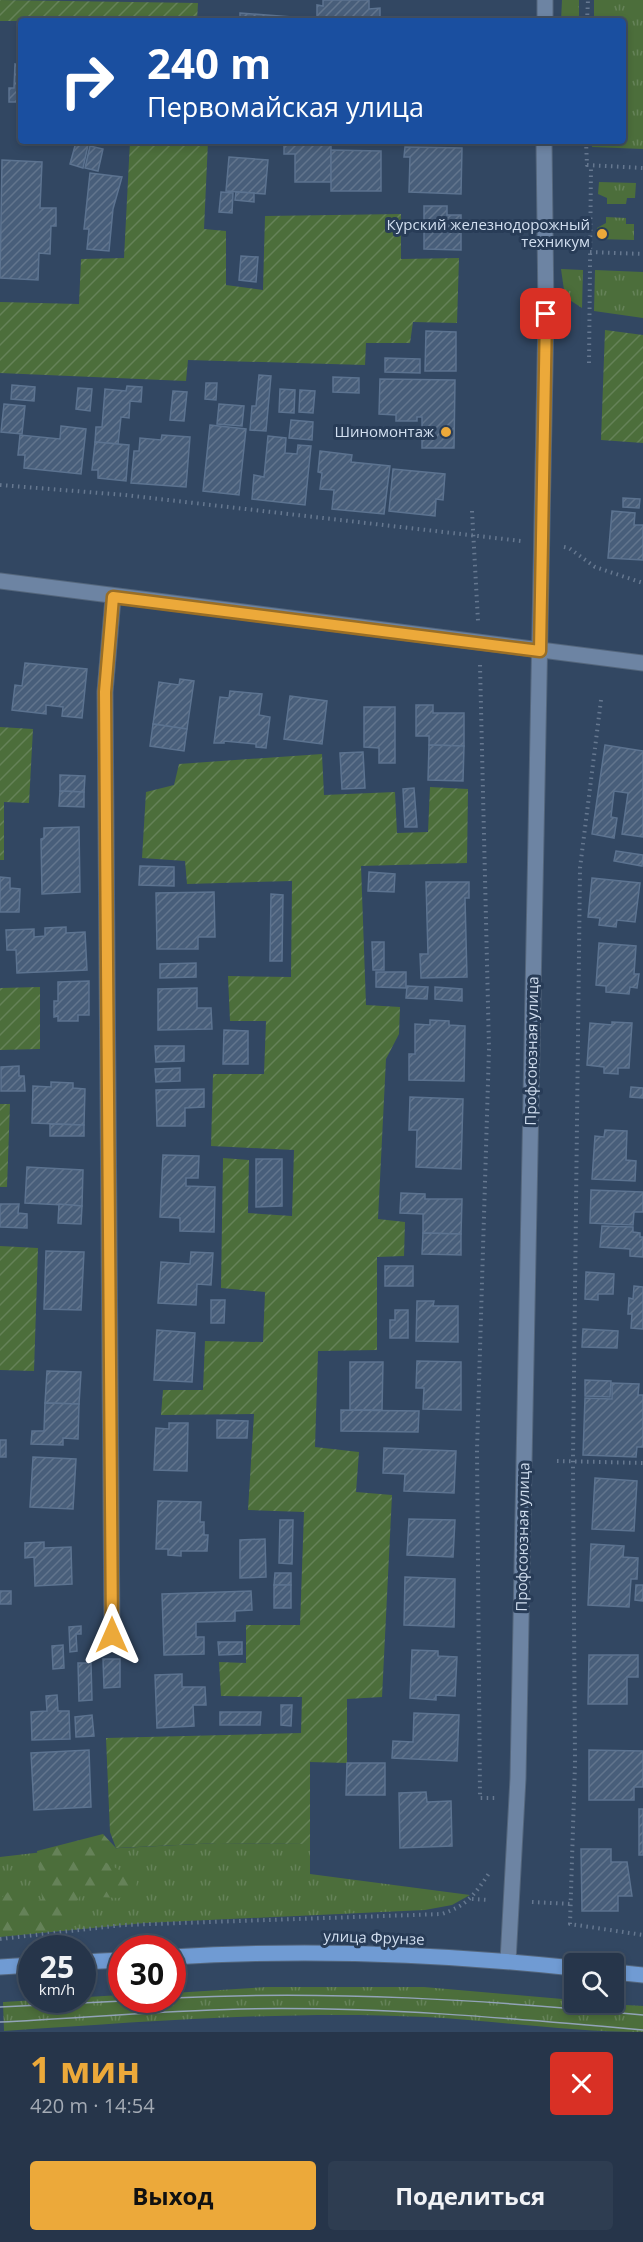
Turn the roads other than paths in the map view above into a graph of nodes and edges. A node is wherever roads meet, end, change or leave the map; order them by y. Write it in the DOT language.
graph roads {
  1 [pos="545,0"];
  2 [pos="545,18"];
  3 [pos="544,144"];
  4 [pos="0,581"];
  5 [pos="113,597"];
  6 [pos="540,651"];
  7 [pos="643,663"];
  8 [pos="112,1635"];
  9 [pos="186,1956"];
  10 [pos="508,1961"];
  11 [pos="18,1965"];
  12 [pos="0,1966"];
  13 [pos="564,1967"];
  14 [pos="624,1973"];
  15 [pos="643,1975"];
  1 -- 2 [label="street"];
  3 -- 6 [label="street, Профсоюзная улица"];
  4 -- 5 [label="street"];
  5 -- 6 [label="street"];
  5 -- 8 [label="street"];
  6 -- 7 [label="street"];
  6 -- 10 [label="street, Профсоюзная улица"];
  9 -- 10 [label="main road, улица Фрунзе"];
  10 -- 13 [label="main road, улица Фрунзе"];
  11 -- 12 [label="main road"];
  14 -- 15 [label="main road"];
}
